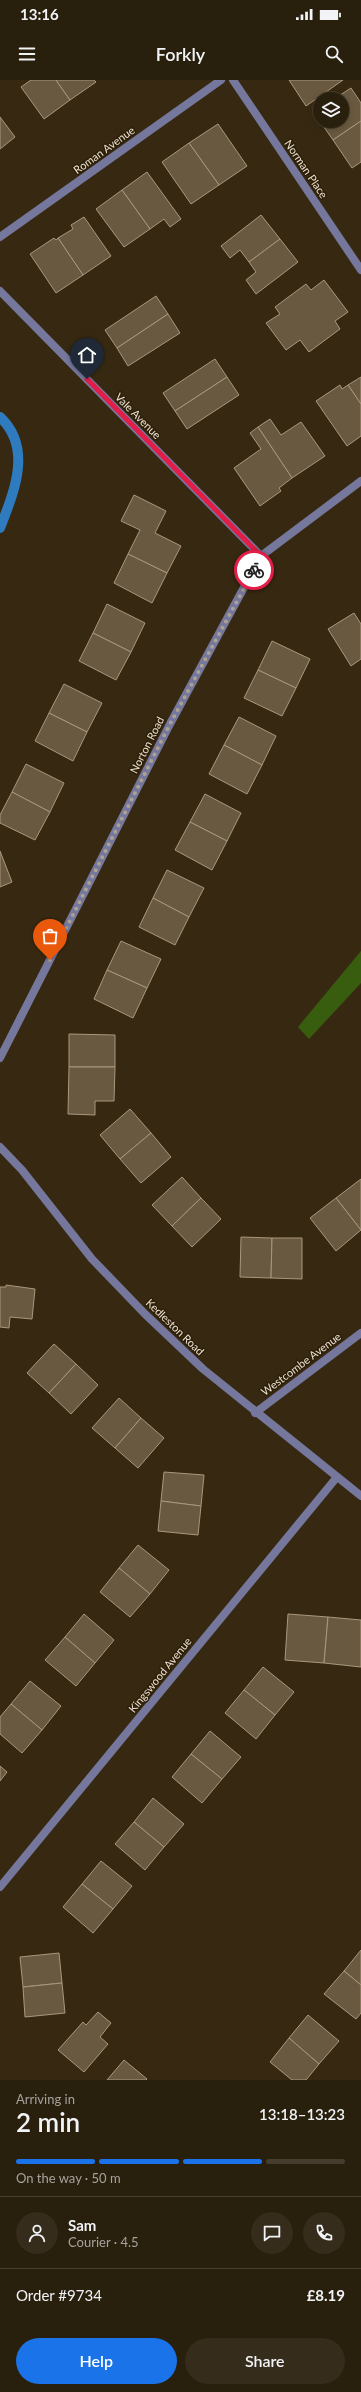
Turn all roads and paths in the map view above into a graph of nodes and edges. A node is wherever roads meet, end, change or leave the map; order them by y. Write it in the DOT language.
graph roads {
  1 [pos="221,80"];
  2 [pos="233,80"];
  3 [pos="0,238"];
  4 [pos="361,270"];
  5 [pos="0,291"];
  6 [pos="361,481"];
  7 [pos="261,556"];
  8 [pos="0,1058"];
  9 [pos="0,1146"];
  10 [pos="361,1333"];
  11 [pos="255,1413"];
  12 [pos="337,1477"];
  13 [pos="361,1496"];
  14 [pos="0,1887"];
  1 -- 3 [label="street, Roman Avenue"];
  2 -- 4 [label="street, Norman Place"];
  5 -- 7 [label="street, Vale Avenue"];
  6 -- 7 [label="street, Norton Road"];
  7 -- 8 [label="street, Norton Road"];
  9 -- 11 [label="street, Kedleston Road"];
  10 -- 11 [label="street, Westcombe Avenue"];
  11 -- 12 [label="street, Kedleston Road"];
  12 -- 13 [label="street, Kedleston Road"];
  12 -- 14 [label="street, Kingswood Avenue"];
}
